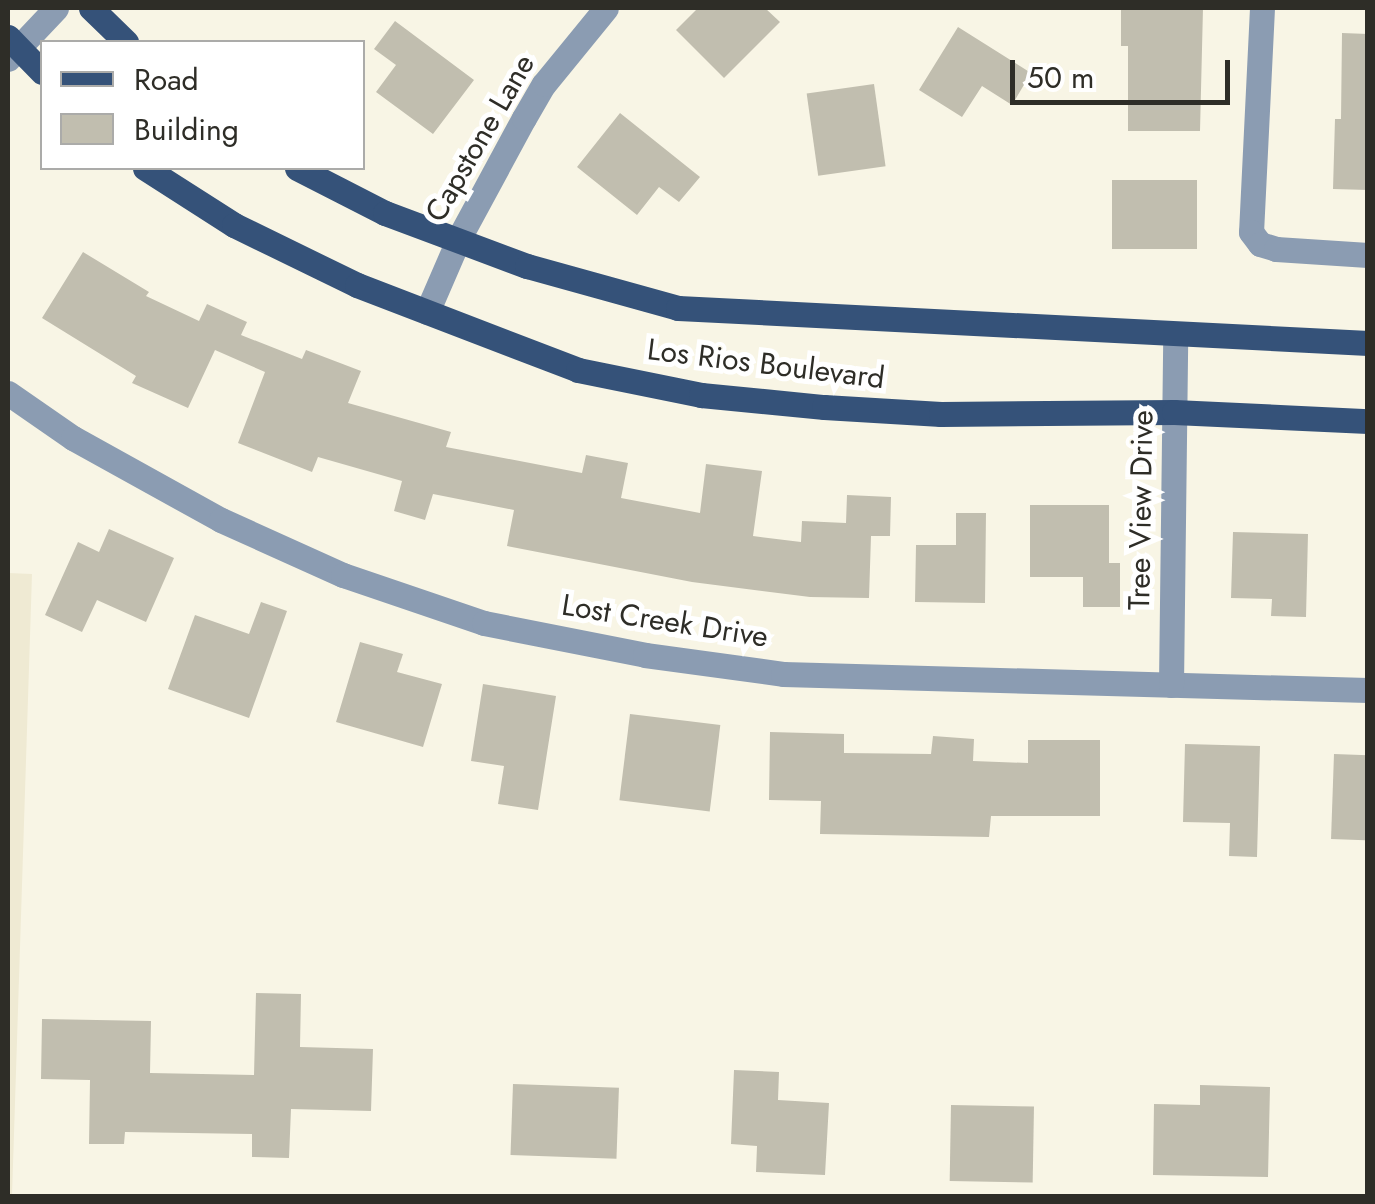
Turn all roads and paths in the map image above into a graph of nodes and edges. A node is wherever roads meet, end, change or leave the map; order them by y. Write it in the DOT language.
graph roads {
  1 [pos="56,8"];
  2 [pos="91,8"];
  3 [pos="606,8"];
  4 [pos="1262,8"];
  5 [pos="124,40"];
  6 [pos="11,48"];
  7 [pos="40,70"];
  8 [pos="148,170"];
  9 [pos="301,170"];
  10 [pos="459,238"];
  11 [pos="1368,255"];
  12 [pos="427,312"];
  13 [pos="1175,334"];
  14 [pos="1368,343"];
  15 [pos="8,393"];
  16 [pos="1174,412"];
  17 [pos="1368,421"];
  18 [pos="1171,685"];
  19 [pos="1368,690"];
  1 -- 6 [label="street"];
  2 -- 5 [label="main road"];
  3 -- 10 [label="street, Capstone Lane"];
  4 -- 11 [label="street"];
  6 -- 7 [label="main road"];
  8 -- 12 [label="main road, Los Rios Boulevard"];
  9 -- 10 [label="main road, Los Rios Boulevard"];
  10 -- 12 [label="street, Capstone Lane"];
  10 -- 13 [label="main road, Los Rios Boulevard"];
  12 -- 16 [label="main road, Los Rios Boulevard"];
  13 -- 14 [label="main road, Los Rios Boulevard"];
  13 -- 16 [label="street, Tree View Drive"];
  15 -- 18 [label="street, Lost Creek Drive"];
  16 -- 17 [label="main road, Los Rios Boulevard"];
  16 -- 18 [label="street, Tree View Drive"];
  18 -- 19 [label="street, Lost Creek Drive"];
}
